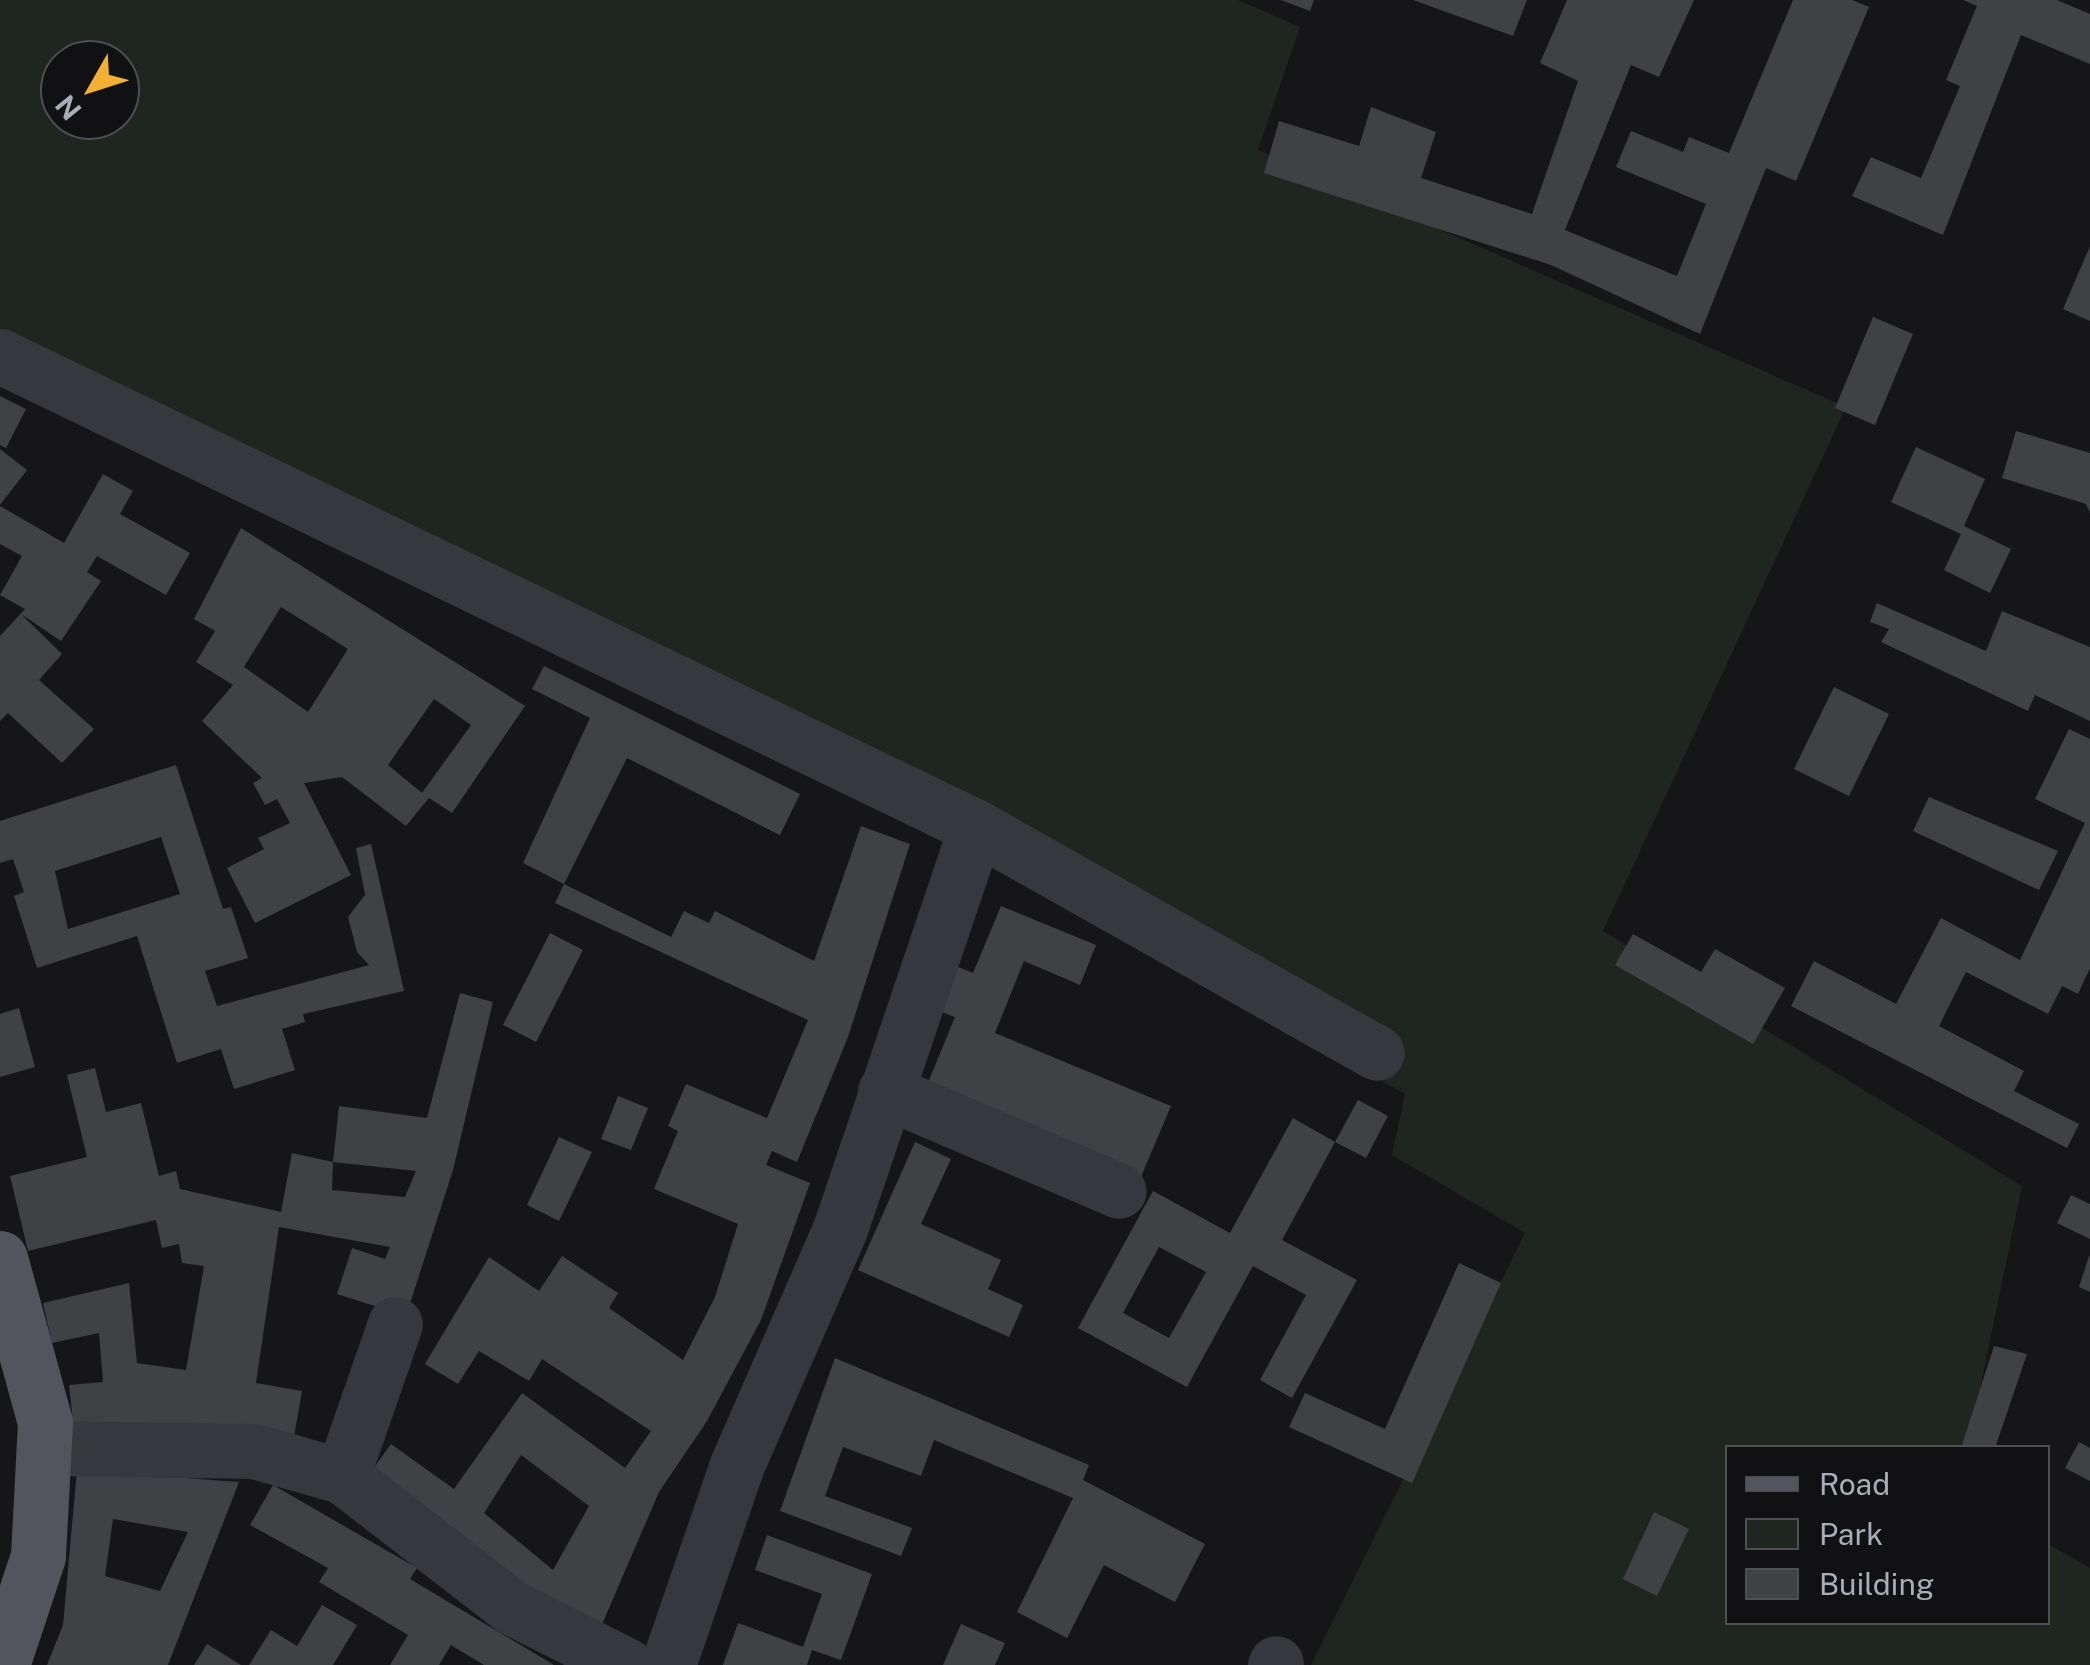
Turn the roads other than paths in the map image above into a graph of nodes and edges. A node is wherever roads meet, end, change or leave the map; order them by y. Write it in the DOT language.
graph roads {
  1 [pos="0,356"];
  2 [pos="976,827"];
  3 [pos="1377,1053"];
  4 [pos="885,1091"];
  5 [pos="1120,1190"];
  6 [pos="0,1258"];
  7 [pos="395,1324"];
  8 [pos="44,1448"];
  9 [pos="342,1476"];
  10 [pos="2,1665"];
  11 [pos="626,1665"];
  12 [pos="668,1665"];
  1 -- 2 [label="street"];
  2 -- 3 [label="street"];
  2 -- 4 [label="street"];
  4 -- 5 [label="street"];
  4 -- 12 [label="street"];
  6 -- 8 [label="main road"];
  7 -- 9 [label="street"];
  8 -- 9 [label="street"];
  8 -- 10 [label="main road"];
  9 -- 11 [label="street"];
}
